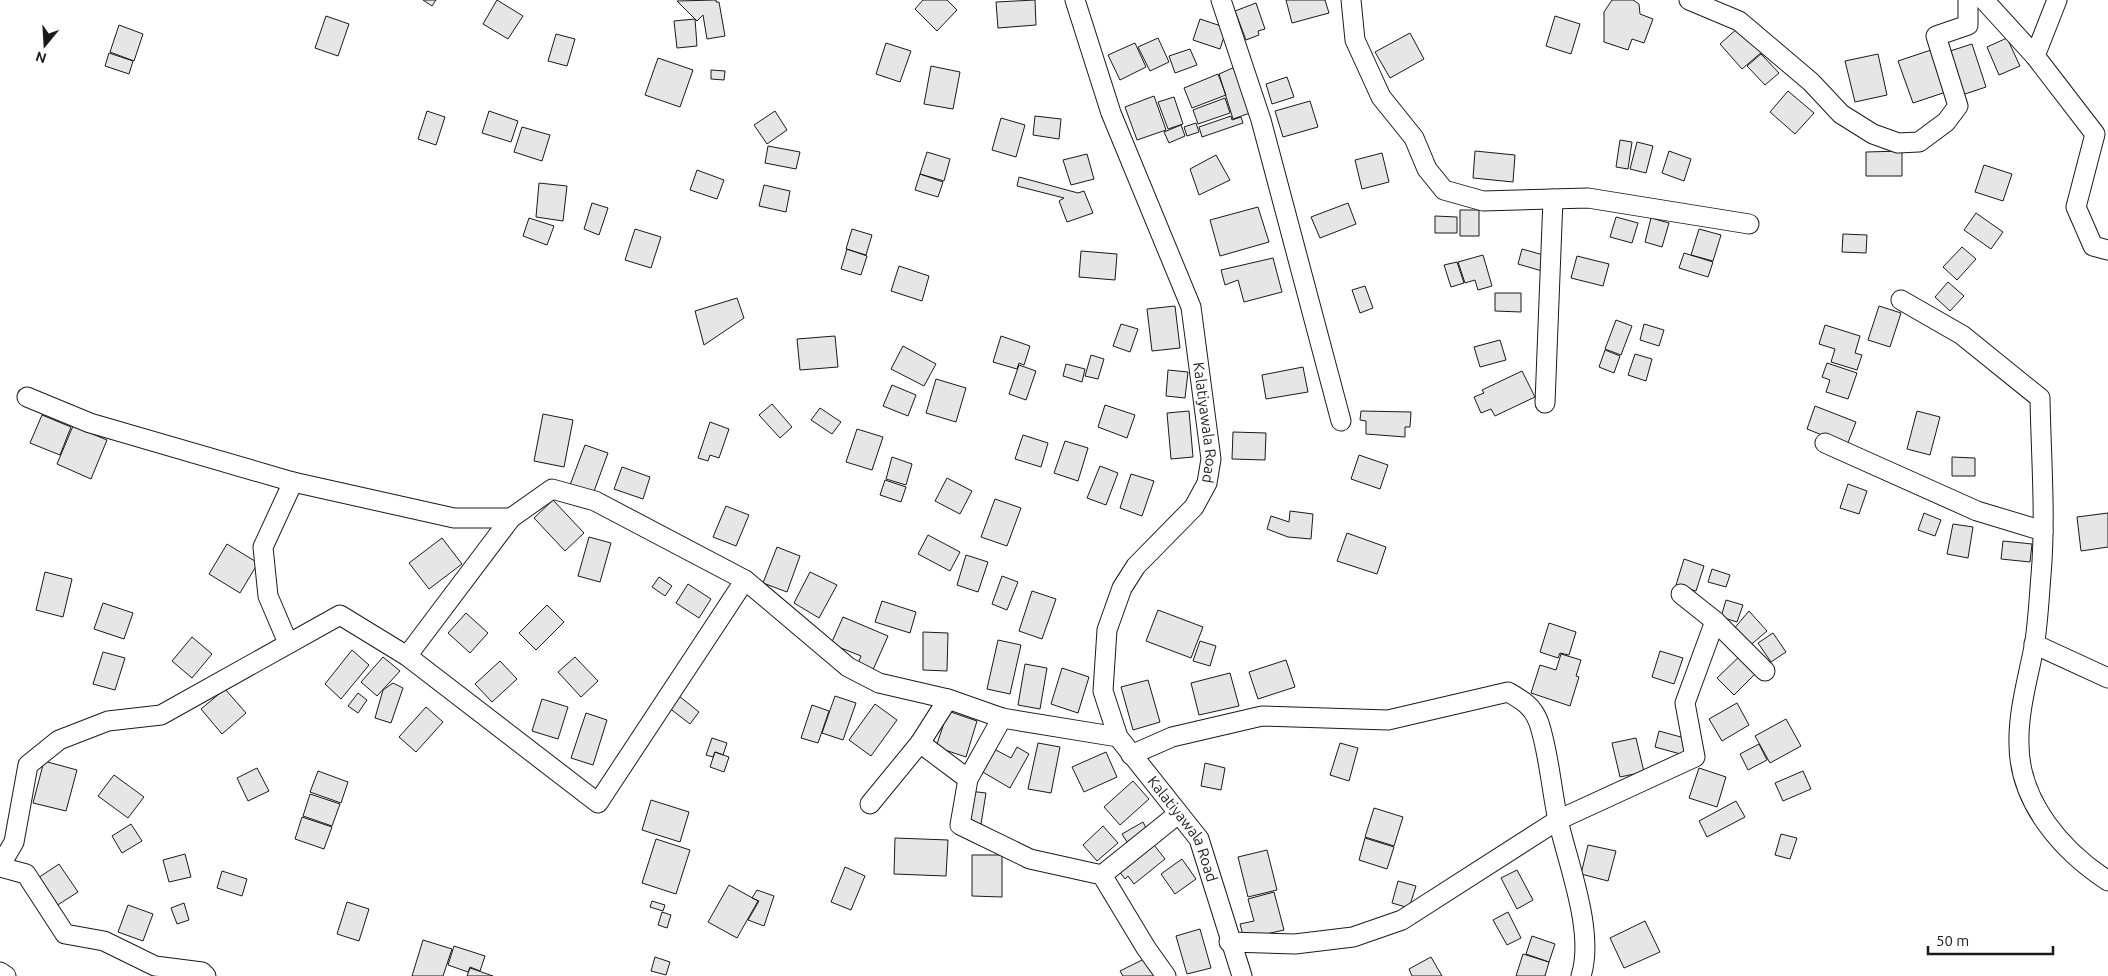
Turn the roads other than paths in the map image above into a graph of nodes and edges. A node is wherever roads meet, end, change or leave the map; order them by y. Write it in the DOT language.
graph roads {
  1 [pos="1075,0"];
  2 [pos="1220,0"];
  3 [pos="1351,0"];
  4 [pos="1689,0"];
  5 [pos="1968,0"];
  6 [pos="1984,0"];
  7 [pos="2057,0"];
  8 [pos="2035,56"];
  9 [pos="1553,199"];
  10 [pos="1749,224"];
  11 [pos="2108,250"];
  12 [pos="1901,300"];
  13 [pos="27,397"];
  14 [pos="1545,403"];
  15 [pos="1341,421"];
  16 [pos="1825,443"];
  17 [pos="293,482"];
  18 [pos="512,518"];
  19 [pos="2043,531"];
  20 [pos="745,580"];
  21 [pos="1681,594"];
  22 [pos="1715,621"];
  23 [pos="288,643"];
  24 [pos="2034,644"];
  25 [pos="407,656"];
  26 [pos="1765,671"];
  27 [pos="2108,678"];
  28 [pos="948,699"];
  29 [pos="1002,718"];
  30 [pos="1118,736"];
  31 [pos="920,743"];
  32 [pos="1131,755"];
  33 [pos="968,779"];
  34 [pos="870,804"];
  35 [pos="1178,814"];
  36 [pos="1558,820"];
  37 [pos="0,866"];
  38 [pos="1102,875"];
  39 [pos="2108,881"];
  40 [pos="1229,942"];
  41 [pos="0,972"];
  42 [pos="6,976"];
  43 [pos="206,976"];
  44 [pos="1166,976"];
  45 [pos="1242,976"];
  46 [pos="1581,976"];
  1 -- 30 [label="street, Kalatiyawala Road"];
  2 -- 15 [label="street"];
  3 -- 9 [label="street"];
  4 -- 5 [label="street"];
  6 -- 8 [label="street"];
  7 -- 8 [label="street"];
  8 -- 11 [label="street"];
  9 -- 10 [label="street"];
  9 -- 14 [label="street"];
  12 -- 19 [label="street"];
  13 -- 17 [label="street"];
  16 -- 19 [label="street"];
  17 -- 18 [label="street"];
  17 -- 23 [label="street"];
  18 -- 20 [label="street"];
  18 -- 25 [label="street"];
  19 -- 24 [label="street"];
  20 -- 25 [label="street"];
  20 -- 28 [label="street"];
  21 -- 22 [label="street"];
  22 -- 26 [label="street"];
  22 -- 36 [label="street"];
  23 -- 25 [label="street"];
  23 -- 37 [label="street"];
  24 -- 27 [label="street"];
  24 -- 39 [label="street"];
  28 -- 29 [label="street"];
  28 -- 31 [label="street"];
  29 -- 30 [label="street"];
  29 -- 33 [label="street"];
  30 -- 32 [label="street, Kalatiyawala Road"];
  31 -- 33 [label="street"];
  31 -- 34 [label="street"];
  32 -- 35 [label="street, Kalatiyawala Road"];
  32 -- 36 [label="street"];
  33 -- 38 [label="street"];
  35 -- 38 [label="street"];
  35 -- 40 [label="street, Kalatiyawala Road"];
  36 -- 40 [label="street"];
  36 -- 46 [label="street"];
  37 -- 43 [label="street"];
  38 -- 44 [label="street"];
  40 -- 45 [label="street, Kalatiyawala Road"];
  41 -- 42 [label="street"];
}
